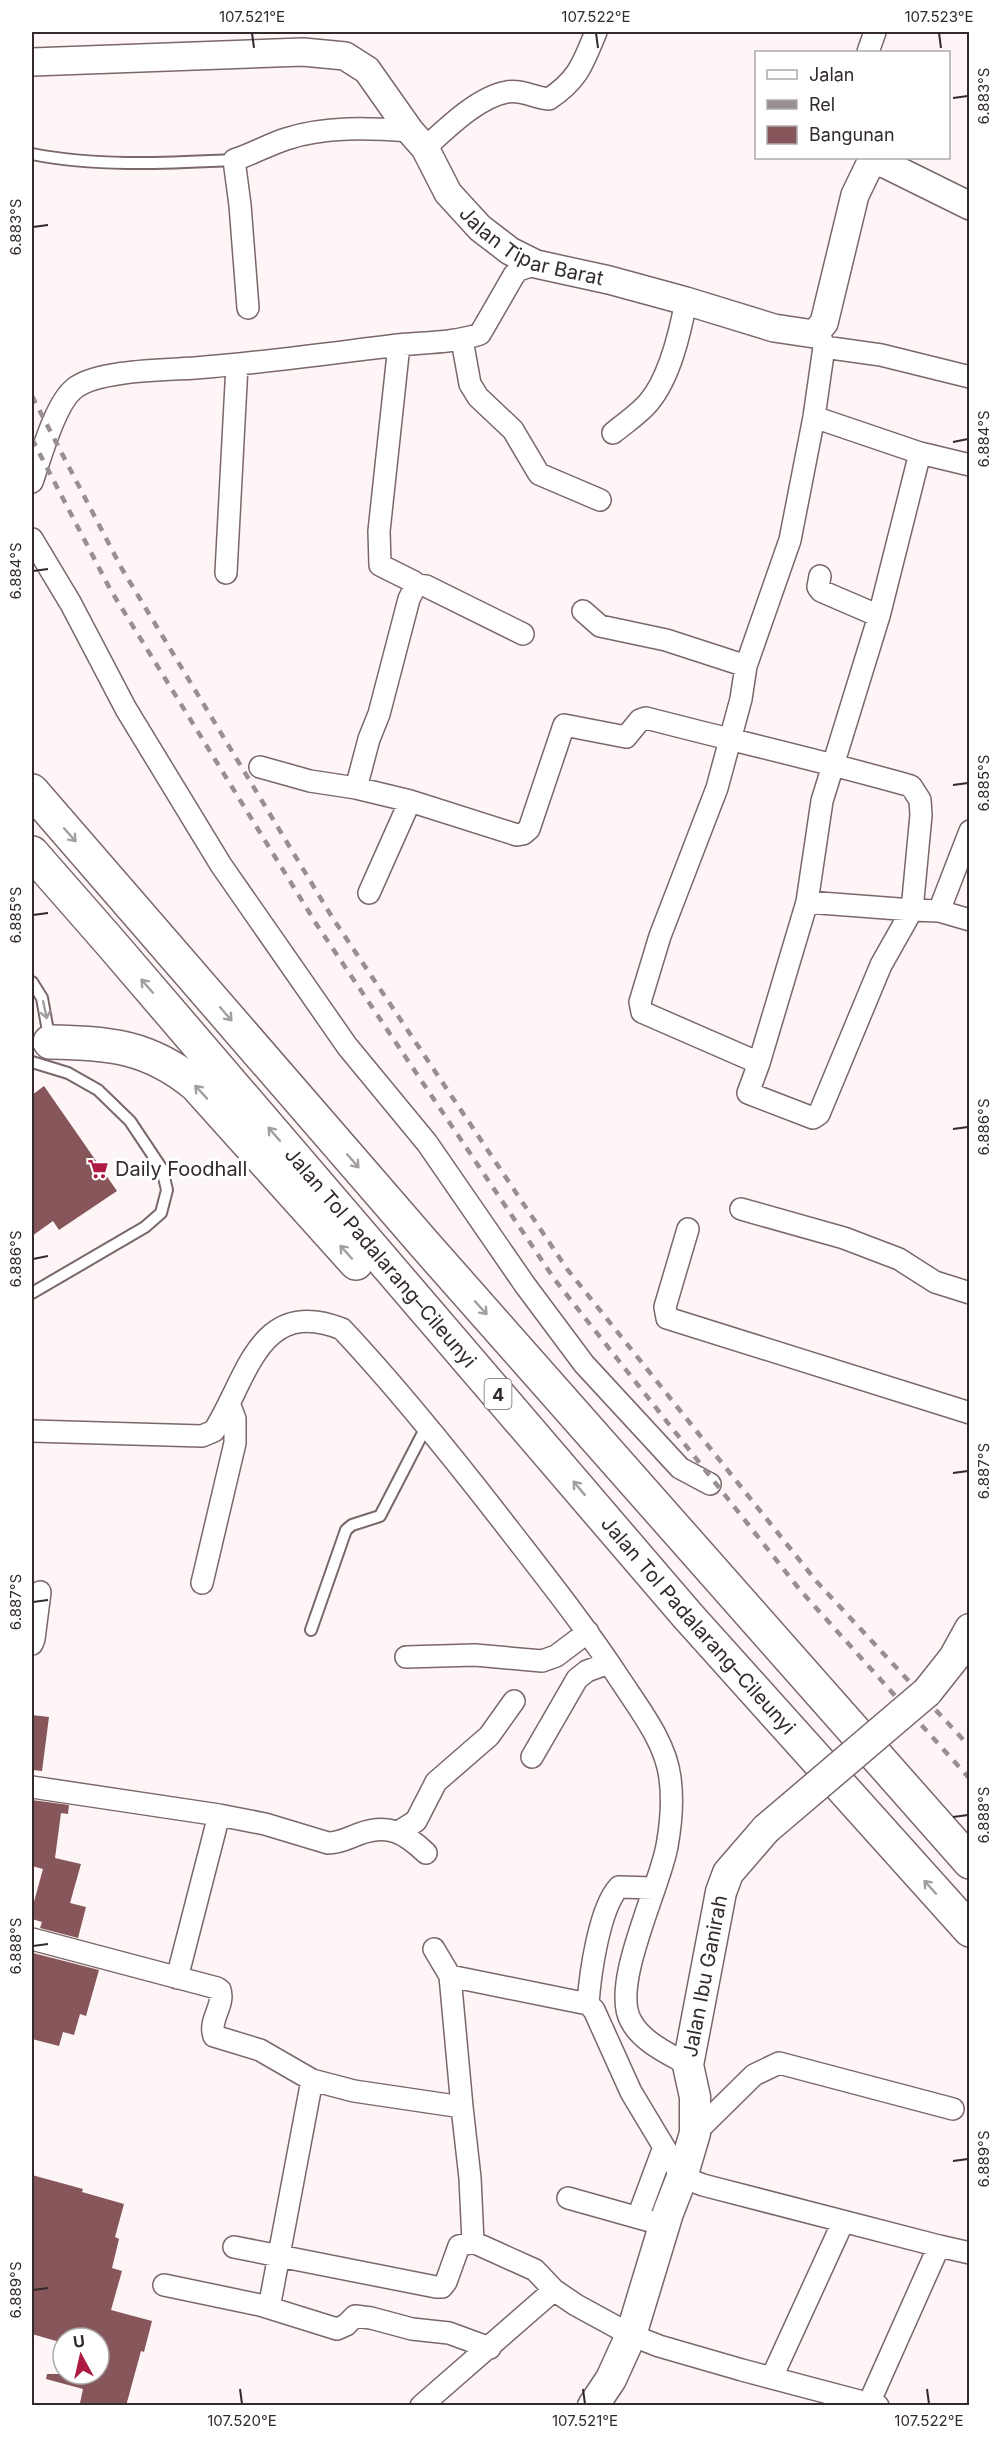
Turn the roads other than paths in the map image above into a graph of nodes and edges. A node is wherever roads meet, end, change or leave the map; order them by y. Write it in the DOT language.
graph roads {
  1 [pos="596,32"];
  2 [pos="875,32"];
  3 [pos="868,51"];
  4 [pos="32,62"];
  5 [pos="418,140"];
  6 [pos="32,154"];
  7 [pos="234,160"];
  8 [pos="874,160"];
  9 [pos="969,206"];
  10 [pos="536,264"];
  11 [pos="686,301"];
  12 [pos="248,308"];
  13 [pos="822,339"];
  14 [pos="462,340"];
  15 [pos="399,345"];
  16 [pos="237,365"];
  17 [pos="969,377"];
  18 [pos="814,417"];
  19 [pos="613,433"];
  20 [pos="920,453"];
  21 [pos="969,465"];
  22 [pos="32,482"];
  23 [pos="600,500"];
  24 [pos="32,539"];
  25 [pos="226,573"];
  26 [pos="820,576"];
  27 [pos="416,585"];
  28 [pos="584,611"];
  29 [pos="879,616"];
  30 [pos="523,634"];
  31 [pos="746,666"];
  32 [pos="731,741"];
  33 [pos="834,764"];
  34 [pos="260,767"];
  35 [pos="356,788"];
  36 [pos="32,791"];
  37 [pos="410,801"];
  38 [pos="969,831"];
  39 [pos="32,853"];
  40 [pos="369,893"];
  41 [pos="807,902"];
  42 [pos="912,910"];
  43 [pos="939,911"];
  44 [pos="969,920"];
  45 [pos="32,982"];
  46 [pos="38,1049"];
  47 [pos="759,1063"];
  48 [pos="741,1209"];
  49 [pos="688,1229"];
  50 [pos="32,1293"];
  51 [pos="969,1293"];
  52 [pos="440,1328"];
  53 [pos="230,1403"];
  54 [pos="969,1413"];
  55 [pos="426,1428"];
  56 [pos="32,1431"];
  57 [pos="710,1484"];
  58 [pos="202,1584"];
  59 [pos="40,1592"];
  60 [pos="969,1629"];
  61 [pos="311,1630"];
  62 [pos="588,1632"];
  63 [pos="32,1644"];
  64 [pos="406,1657"];
  65 [pos="609,1663"];
  66 [pos="514,1701"];
  67 [pos="532,1756"];
  68 [pos="32,1786"];
  69 [pos="219,1815"];
  70 [pos="400,1831"];
  71 [pos="426,1854"];
  72 [pos="969,1862"];
  73 [pos="654,1888"];
  74 [pos="969,1930"];
  75 [pos="32,1938"];
  76 [pos="434,1949"];
  77 [pos="450,1976"];
  78 [pos="177,1978"];
  79 [pos="588,2004"];
  80 [pos="688,2065"];
  81 [pos="312,2080"];
  82 [pos="462,2108"];
  83 [pos="953,2109"];
  84 [pos="695,2133"];
  85 [pos="664,2147"];
  86 [pos="682,2177"];
  87 [pos="568,2198"];
  88 [pos="651,2221"];
  89 [pos="843,2222"];
  90 [pos="472,2242"];
  91 [pos="939,2246"];
  92 [pos="234,2247"];
  93 [pos="969,2253"];
  94 [pos="280,2256"];
  95 [pos="164,2285"];
  96 [pos="554,2290"];
  97 [pos="269,2308"];
  98 [pos="631,2335"];
  99 [pos="490,2348"];
  100 [pos="772,2378"];
  101 [pos="873,2404"];
  102 [pos="422,2406"];
  103 [pos="593,2406"];
  1 -- 5 [label="street"];
  2 -- 3 [label="street"];
  4 -- 5 [label="street, Jalan Tipar Barat"];
  5 -- 7 [label="street"];
  5 -- 10 [label="street, Jalan Tipar Barat"];
  6 -- 7 [label="lane"];
  7 -- 12 [label="street"];
  8 -- 9 [label="street"];
  8 -- 13 [label="street"];
  10 -- 11 [label="street, Jalan Tipar Barat"];
  10 -- 14 [label="street"];
  11 -- 13 [label="street, Jalan Tipar Barat"];
  11 -- 19 [label="street"];
  13 -- 17 [label="street"];
  13 -- 18 [label="street"];
  14 -- 15 [label="street"];
  14 -- 23 [label="street"];
  15 -- 16 [label="street"];
  15 -- 27 [label="street"];
  16 -- 22 [label="street"];
  16 -- 25 [label="street"];
  18 -- 20 [label="street"];
  18 -- 31 [label="street"];
  20 -- 21 [label="street"];
  20 -- 29 [label="street"];
  24 -- 57 [label="street"];
  26 -- 29 [label="street"];
  27 -- 30 [label="street"];
  27 -- 35 [label="street"];
  28 -- 31 [label="street"];
  29 -- 33 [label="street"];
  31 -- 32 [label="street"];
  32 -- 33 [label="street"];
  32 -- 37 [label="street"];
  32 -- 47 [label="street"];
  33 -- 41 [label="street"];
  33 -- 42 [label="street"];
  34 -- 35 [label="street"];
  35 -- 37 [label="street"];
  36 -- 72 [label="highway, 4, one-way"];
  37 -- 40 [label="street"];
  38 -- 43 [label="street"];
  52 -- 39 [label="highway, Jalan Tol Padalarang–Cileunyi / 4, one-way"];
  41 -- 42 [label="street"];
  41 -- 47 [label="street"];
  42 -- 43 [label="street"];
  42 -- 47 [label="street"];
  43 -- 44 [label="street"];
  45 -- 46 [label="lane, one-way"];
  46 -- 50 [label="lane"];
  52 -- 46 [label="highway, one-way"];
  48 -- 51 [label="street"];
  49 -- 54 [label="street"];
  74 -- 52 [label="highway, Jalan Tol Padalarang–Cileunyi / 4, one-way"];
  53 -- 55 [label="street"];
  53 -- 56 [label="street"];
  53 -- 58 [label="street"];
  55 -- 61 [label="lane"];
  55 -- 62 [label="street"];
  59 -- 63 [label="street"];
  60 -- 80 [label="main road, Jalan Ibu Ganirah, bridge"];
  62 -- 64 [label="street"];
  62 -- 65 [label="street"];
  65 -- 67 [label="street"];
  65 -- 73 [label="street"];
  66 -- 70 [label="street"];
  68 -- 69 [label="street"];
  69 -- 70 [label="street"];
  69 -- 78 [label="street"];
  70 -- 71 [label="street"];
  73 -- 79 [label="street"];
  73 -- 80 [label="street"];
  75 -- 78 [label="street"];
  76 -- 77 [label="street"];
  77 -- 79 [label="street"];
  77 -- 82 [label="street"];
  78 -- 81 [label="street"];
  79 -- 85 [label="street"];
  80 -- 84 [label="main road, Jalan Ibu Ganirah"];
  81 -- 82 [label="street"];
  81 -- 94 [label="street"];
  82 -- 90 [label="street"];
  83 -- 84 [label="street"];
  84 -- 86 [label="main road, Jalan Ibu Ganirah"];
  85 -- 86 [label="street"];
  85 -- 88 [label="street"];
  86 -- 88 [label="main road, Jalan Ibu Ganirah"];
  86 -- 89 [label="street"];
  87 -- 88 [label="street"];
  88 -- 98 [label="main road, Jalan Ibu Ganirah"];
  89 -- 91 [label="street"];
  89 -- 100 [label="street"];
  90 -- 94 [label="street"];
  90 -- 96 [label="street"];
  91 -- 93 [label="street"];
  91 -- 101 [label="street"];
  92 -- 94 [label="street"];
  94 -- 97 [label="street"];
  95 -- 97 [label="street"];
  96 -- 98 [label="street"];
  96 -- 99 [label="street"];
  97 -- 99 [label="street"];
  98 -- 100 [label="street"];
  98 -- 103 [label="main road, Jalan Ibu Ganirah"];
  99 -- 102 [label="street"];
  100 -- 101 [label="street"];
}
